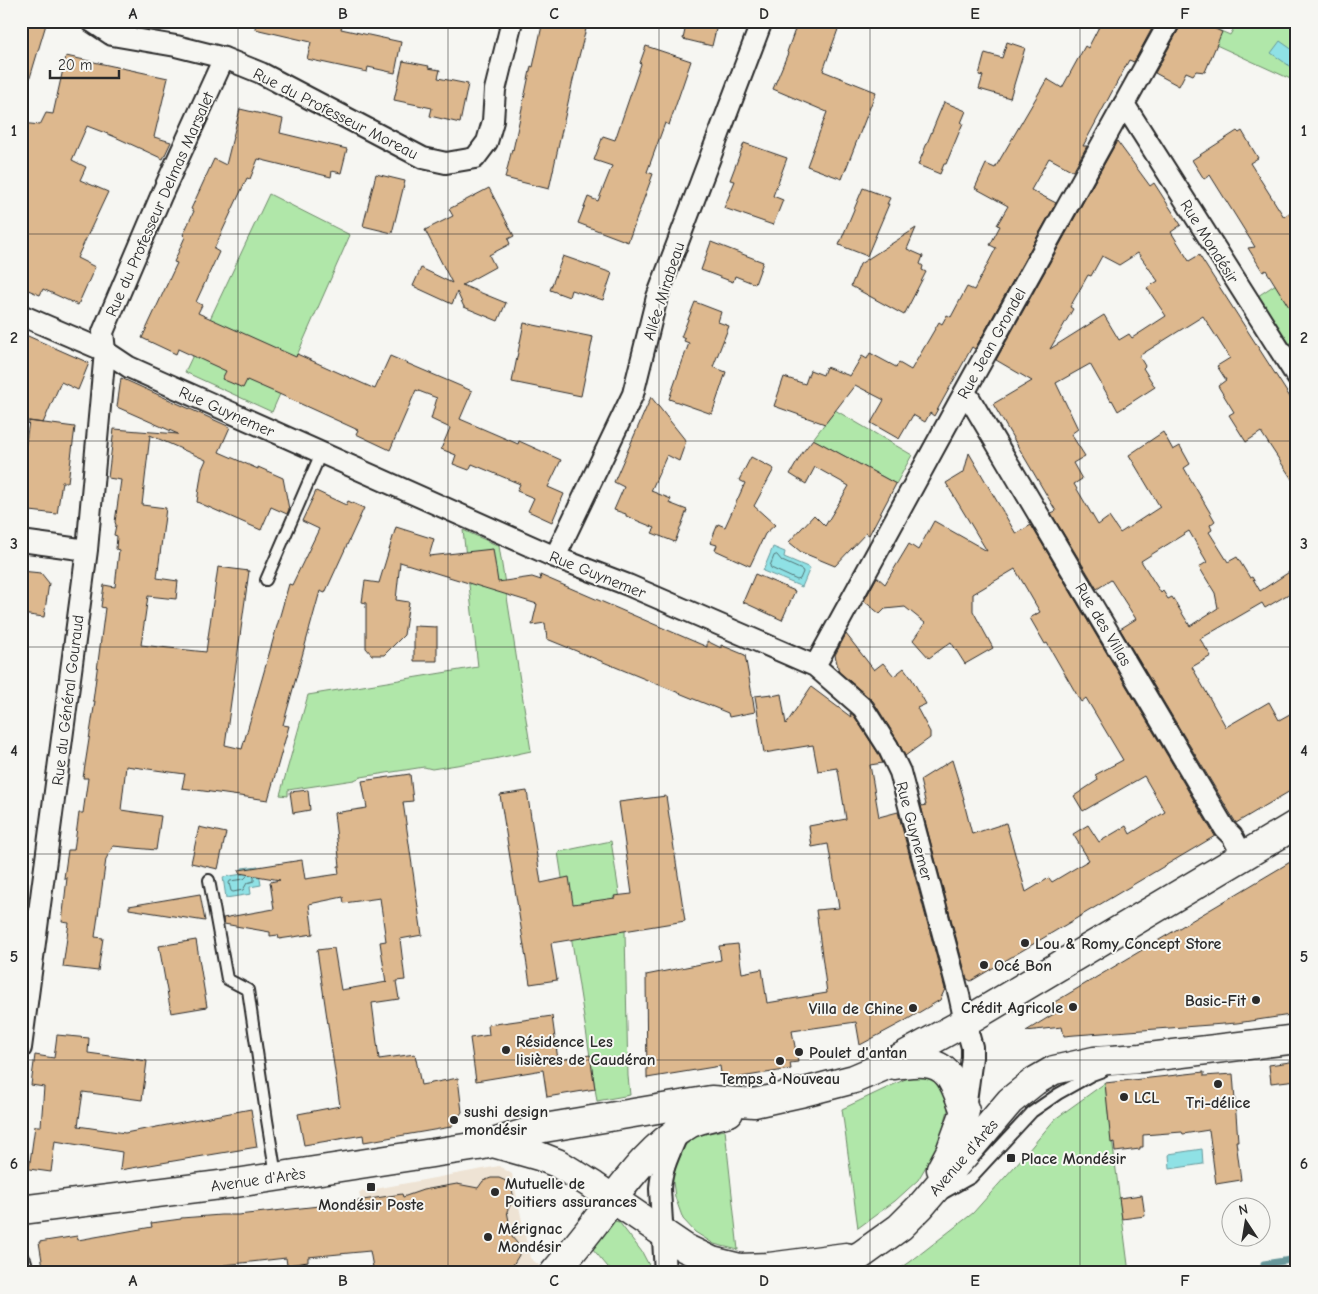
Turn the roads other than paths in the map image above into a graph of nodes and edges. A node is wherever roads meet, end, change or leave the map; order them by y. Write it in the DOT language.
graph roads {
  1 [pos="91,21"];
  2 [pos="512,21"];
  3 [pos="762,21"];
  4 [pos="1170,21"];
  5 [pos="224,58"];
  6 [pos="1124,104"];
  7 [pos="21,315"];
  8 [pos="105,351"];
  9 [pos="1297,377"];
  10 [pos="962,395"];
  11 [pos="321,453"];
  12 [pos="21,541"];
  13 [pos="87,550"];
  14 [pos="555,557"];
  15 [pos="266,580"];
  16 [pos="815,666"];
  17 [pos="1297,824"];
  18 [pos="1244,856"];
  19 [pos="209,880"];
  20 [pos="964,1022"];
  21 [pos="1297,1039"];
  22 [pos="21,1048"];
  23 [pos="887,1065"];
  24 [pos="754,1103"];
  25 [pos="965,1111"];
  26 [pos="679,1131"];
  27 [pos="493,1143"];
  28 [pos="276,1176"];
  29 [pos="613,1199"];
  30 [pos="921,1206"];
  31 [pos="21,1210"];
  32 [pos="662,1232"];
  33 [pos="861,1255"];
  34 [pos="21,1263"];
  35 [pos="23,1273"];
  36 [pos="554,1273"];
  37 [pos="665,1273"];
  38 [pos="824,1273"];
  1 -- 5 [label="street, Rue du Professeur Moreau"];
  2 -- 5 [label="street, Rue du Professeur Moreau"];
  3 -- 14 [label="street, Allée Mirabeau"];
  4 -- 6 [label="street, Rue Jean Grondel"];
  5 -- 8 [label="street, Rue du Professeur Delmas Marsalet"];
  6 -- 9 [label="street, Rue Mondésir"];
  6 -- 10 [label="street, Rue Jean Grondel"];
  7 -- 8 [label="street, Rue Guynemer"];
  8 -- 11 [label="street, Rue Guynemer"];
  8 -- 13 [label="street, Rue du Général Gouraud"];
  10 -- 16 [label="street, Rue Jean Grondel"];
  10 -- 18 [label="street, Rue des Villas"];
  11 -- 14 [label="street, Rue Guynemer"];
  11 -- 15 [label="lane"];
  12 -- 13 [label="street"];
  13 -- 22 [label="street, Rue du Général Gouraud"];
  14 -- 16 [label="street, Rue Guynemer"];
  16 -- 20 [label="street, Rue Guynemer"];
  17 -- 18 [label="main road"];
  18 -- 20 [label="main road"];
  19 -- 28 [label="lane"];
  20 -- 23 [label="main road"];
  20 -- 25 [label="street"];
  21 -- 30 [label="main road, Avenue d'Arès"];
  23 -- 24 [label="main road, Avenue d'Arès"];
  23 -- 25 [label="main road"];
  24 -- 26 [label="main road"];
  24 -- 27 [label="main road, Avenue d'Arès"];
  25 -- 30 [label="main road"];
  26 -- 29 [label="main road"];
  26 -- 32 [label="street"];
  27 -- 28 [label="main road, Avenue d'Arès"];
  27 -- 29 [label="main road, Avenue d'Arès"];
  28 -- 31 [label="main road, Avenue d'Arès"];
  29 -- 32 [label="main road"];
  29 -- 36 [label="main road"];
  30 -- 33 [label="main road"];
  32 -- 33 [label="main road"];
  32 -- 37 [label="street"];
  33 -- 38 [label="main road"];
  34 -- 35 [label="street"];
}
